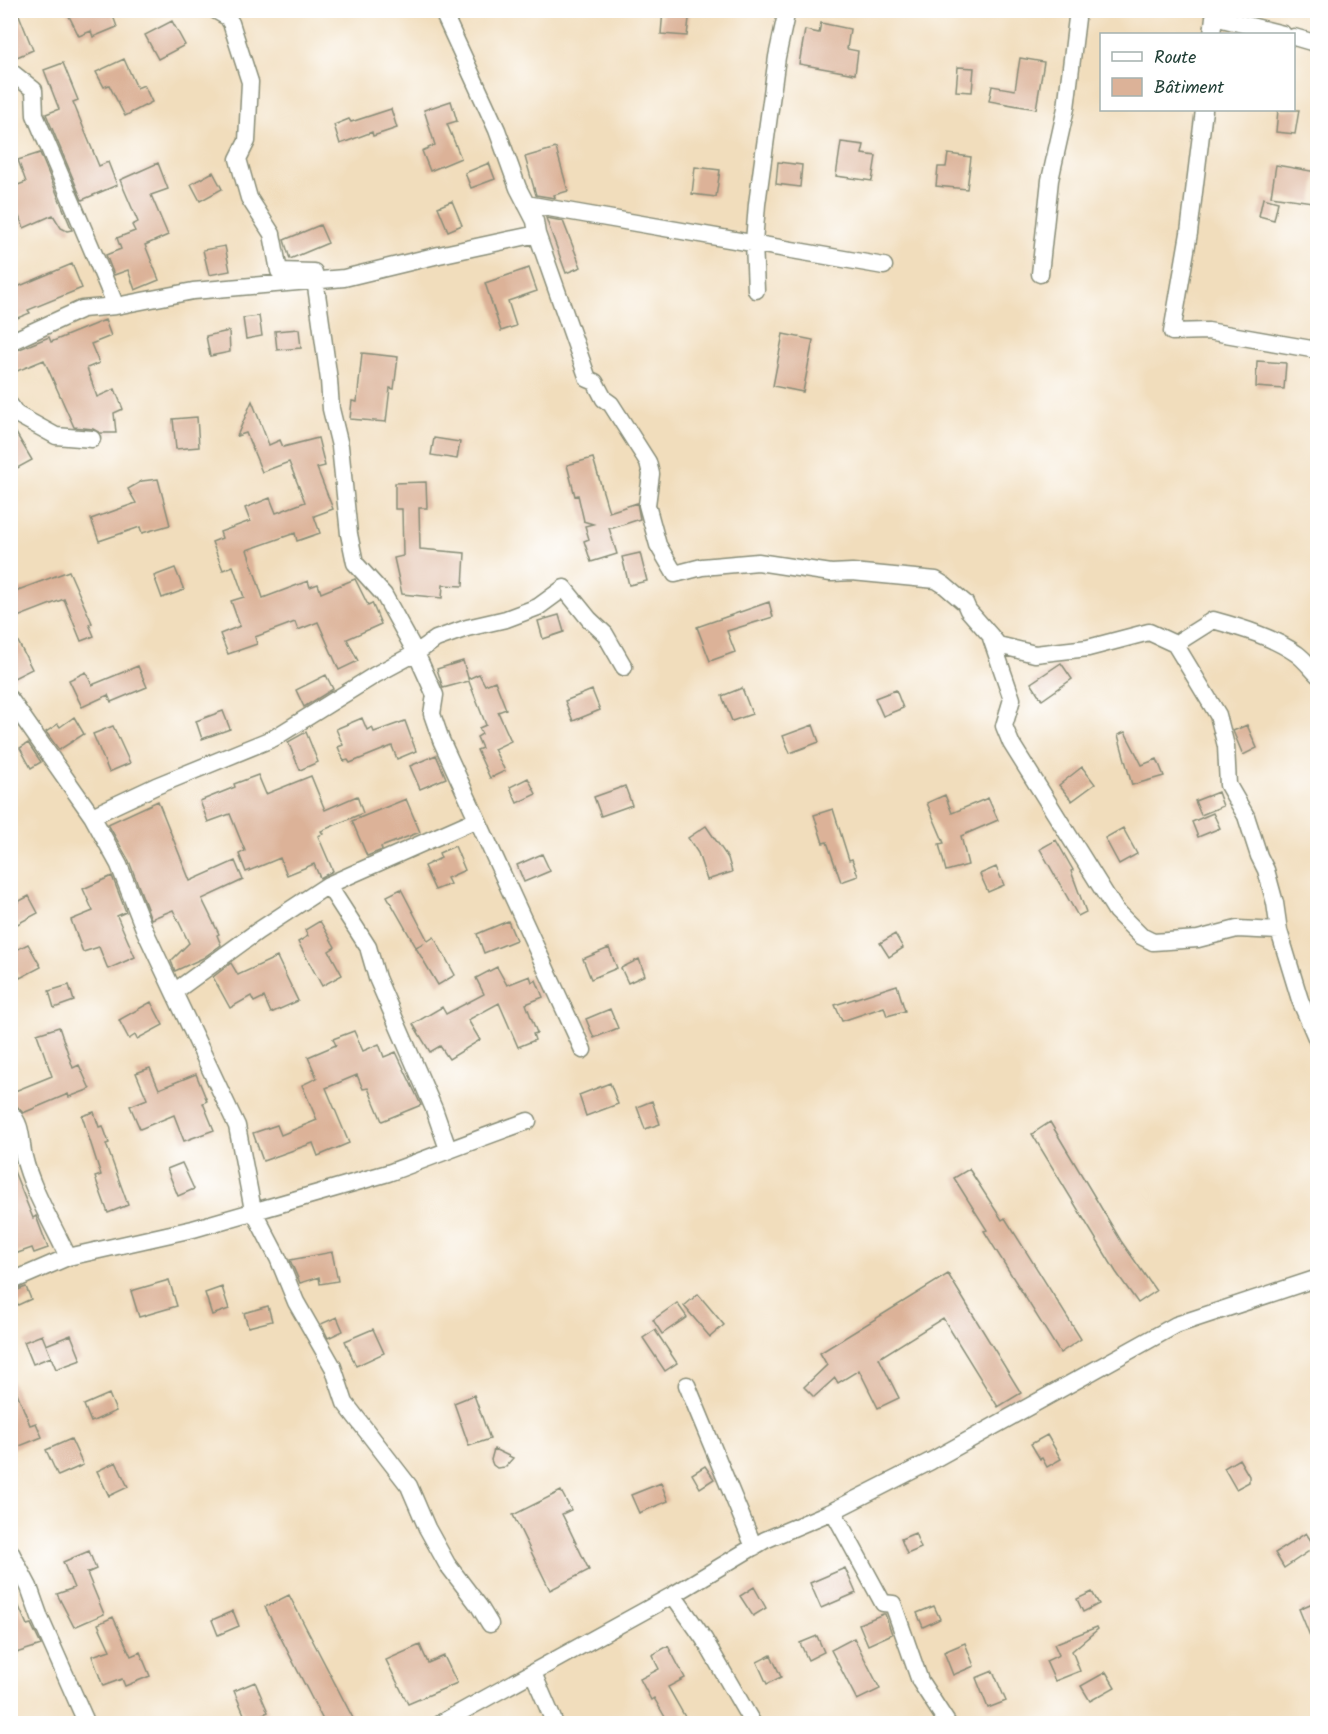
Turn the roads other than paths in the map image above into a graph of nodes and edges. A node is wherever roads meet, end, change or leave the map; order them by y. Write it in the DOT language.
graph roads {
  1 [pos="215,10"];
  2 [pos="442,10"];
  3 [pos="787,10"];
  4 [pos="1078,10"];
  5 [pos="1214,14"];
  6 [pos="1212,33"];
  7 [pos="1279,33"];
  8 [pos="1295,38"];
  9 [pos="1317,45"];
  10 [pos="10,71"];
  11 [pos="1204,111"];
  12 [pos="526,204"];
  13 [pos="537,234"];
  14 [pos="754,242"];
  15 [pos="884,266"];
  16 [pos="1040,274"];
  17 [pos="315,281"];
  18 [pos="756,290"];
  19 [pos="116,306"];
  20 [pos="10,342"];
  21 [pos="1317,345"];
  22 [pos="1317,350"];
  23 [pos="10,405"];
  24 [pos="92,439"];
  25 [pos="990,635"];
  26 [pos="1175,644"];
  27 [pos="416,653"];
  28 [pos="624,667"];
  29 [pos="1317,675"];
  30 [pos="10,699"];
  31 [pos="92,816"];
  32 [pos="477,819"];
  33 [pos="328,885"];
  34 [pos="1279,931"];
  35 [pos="174,992"];
  36 [pos="1317,1042"];
  37 [pos="583,1050"];
  38 [pos="10,1113"];
  39 [pos="528,1121"];
  40 [pos="448,1149"];
  41 [pos="253,1210"];
  42 [pos="68,1257"];
  43 [pos="1317,1278"];
  44 [pos="10,1282"];
  45 [pos="687,1385"];
  46 [pos="833,1511"];
  47 [pos="754,1547"];
  48 [pos="10,1551"];
  49 [pos="673,1594"];
  50 [pos="490,1624"];
  51 [pos="533,1673"];
  52 [pos="87,1724"];
  53 [pos="439,1724"];
  54 [pos="555,1724"];
  55 [pos="753,1724"];
  56 [pos="948,1724"];
  1 -- 17 [label="street"];
  2 -- 12 [label="street"];
  3 -- 14 [label="street"];
  4 -- 16 [label="street"];
  5 -- 6 [label="street"];
  5 -- 7 [label="street"];
  8 -- 9 [label="street"];
  10 -- 19 [label="street"];
  11 -- 22 [label="street"];
  12 -- 13 [label="street"];
  12 -- 14 [label="street"];
  13 -- 17 [label="street"];
  13 -- 25 [label="street"];
  14 -- 15 [label="street"];
  14 -- 18 [label="street"];
  17 -- 19 [label="street"];
  17 -- 27 [label="street"];
  19 -- 20 [label="street"];
  21 -- 22 [label="street"];
  23 -- 24 [label="street"];
  25 -- 26 [label="street"];
  25 -- 34 [label="street"];
  26 -- 29 [label="street"];
  26 -- 34 [label="street"];
  27 -- 28 [label="street"];
  27 -- 31 [label="street"];
  27 -- 32 [label="street"];
  30 -- 31 [label="street"];
  31 -- 35 [label="street"];
  32 -- 33 [label="street"];
  32 -- 37 [label="street"];
  33 -- 35 [label="street"];
  33 -- 40 [label="street"];
  34 -- 36 [label="street"];
  35 -- 41 [label="street"];
  38 -- 42 [label="street"];
  39 -- 40 [label="street"];
  40 -- 41 [label="street"];
  41 -- 42 [label="street"];
  41 -- 50 [label="street"];
  42 -- 44 [label="street"];
  43 -- 46 [label="street"];
  45 -- 47 [label="street"];
  46 -- 47 [label="street"];
  46 -- 56 [label="street"];
  47 -- 49 [label="street"];
  48 -- 52 [label="street"];
  49 -- 51 [label="street"];
  49 -- 55 [label="street"];
  51 -- 53 [label="street"];
  51 -- 54 [label="street"];
}
